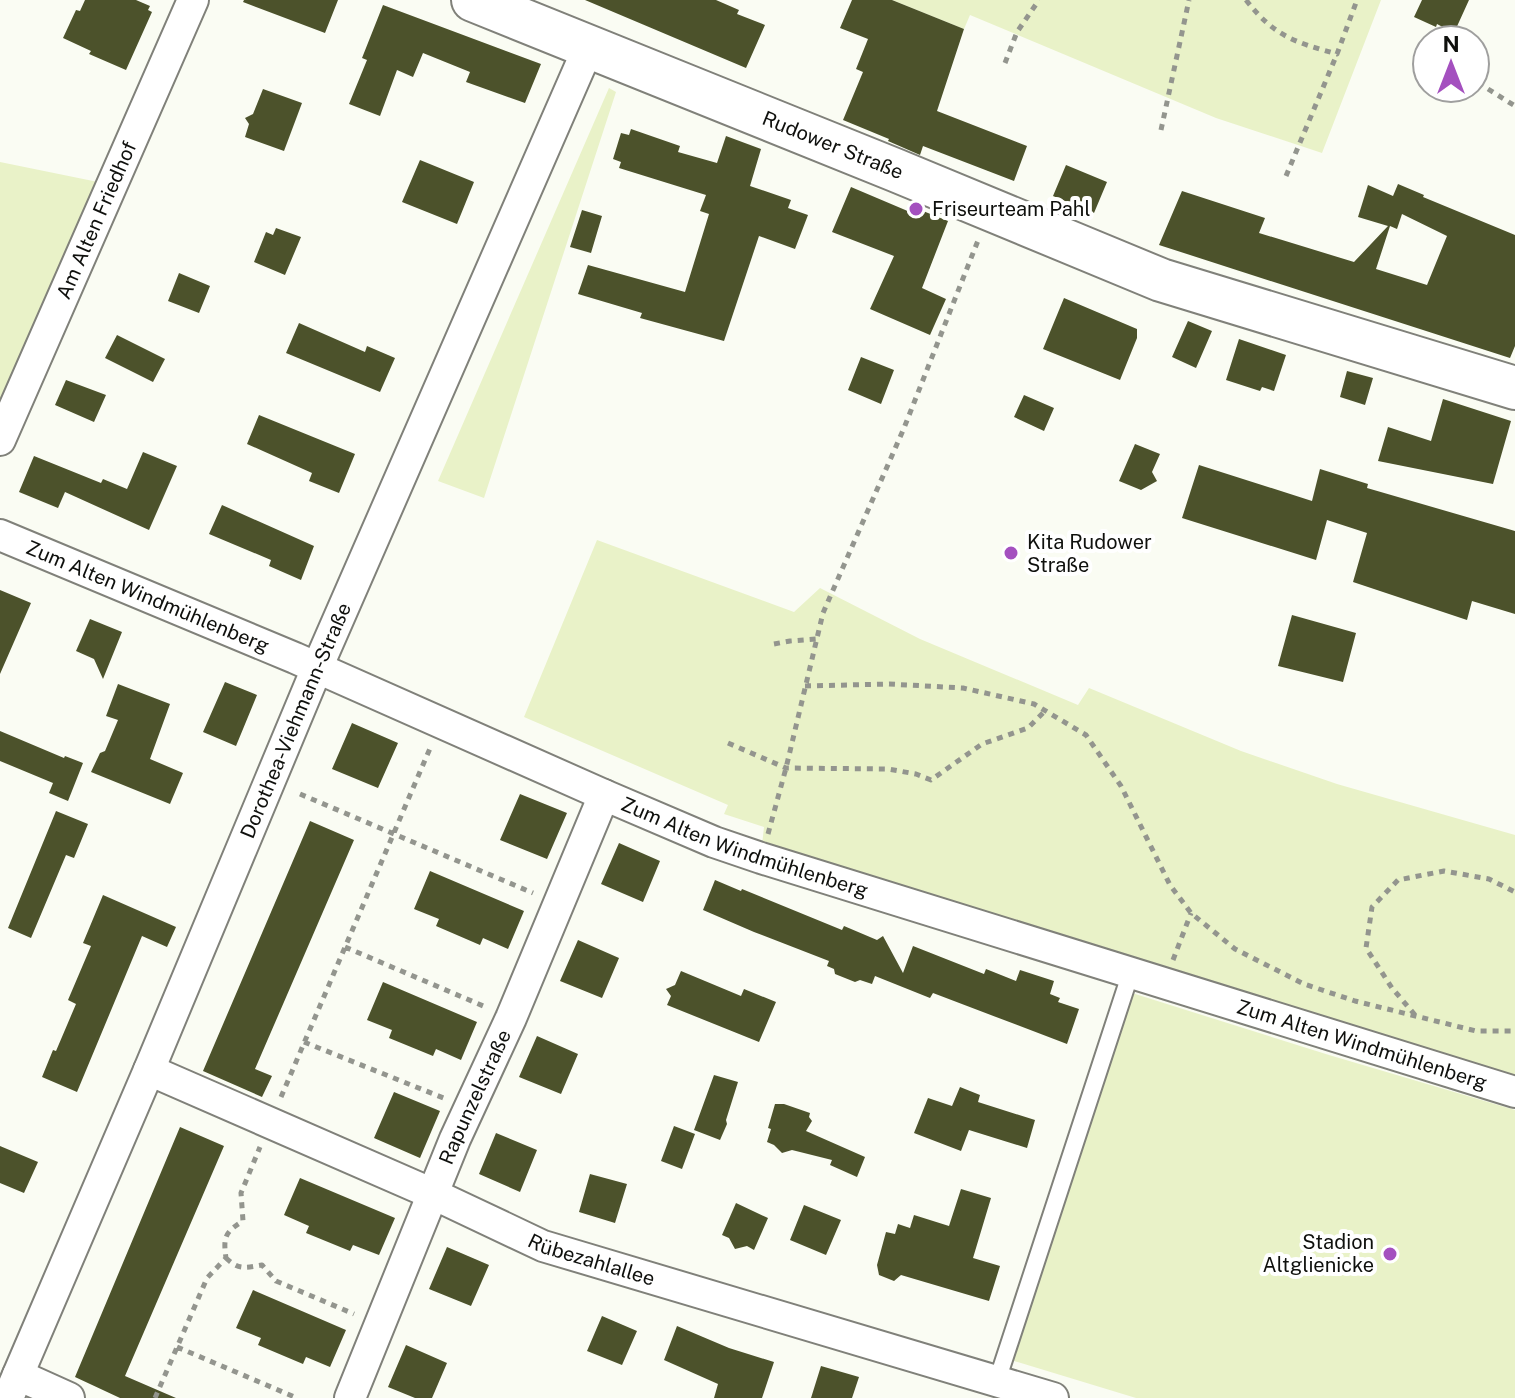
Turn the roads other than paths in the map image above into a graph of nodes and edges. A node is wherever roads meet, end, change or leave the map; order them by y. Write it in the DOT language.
graph roads {
  1 [pos="193,0"];
  2 [pos="473,0"];
  3 [pos="589,46"];
  4 [pos="1515,388"];
  5 [pos="0,440"];
  6 [pos="0,535"];
  7 [pos="317,668"];
  8 [pos="604,795"];
  9 [pos="1131,972"];
  10 [pos="149,1070"];
  11 [pos="1515,1092"];
  12 [pos="433,1194"];
  13 [pos="997,1381"];
  14 [pos="13,1386"];
  15 [pos="69,1398"];
  16 [pos="350,1398"];
  17 [pos="1053,1398"];
  1 -- 5 [label="street, Am Alten Friedhof"];
  2 -- 3 [label="street, Rudower Straße"];
  3 -- 4 [label="street, Rudower Straße"];
  3 -- 7 [label="street, Dorothea-Viehmann-Straße"];
  6 -- 7 [label="street, Zum Alten Windmühlenberg"];
  7 -- 8 [label="street, Zum Alten Windmühlenberg"];
  7 -- 10 [label="street, Dorothea-Viehmann-Straße"];
  8 -- 9 [label="street, Zum Alten Windmühlenberg"];
  8 -- 12 [label="street, Rapunzelstraße"];
  9 -- 11 [label="street, Zum Alten Windmühlenberg"];
  9 -- 13 [label="lane"];
  10 -- 12 [label="street, Rübezahlallee"];
  10 -- 14 [label="street, Dorothea-Viehmann-Straße"];
  12 -- 13 [label="street, Rübezahlallee"];
  12 -- 16 [label="street, Rapunzelstraße"];
  13 -- 17 [label="street, Rübezahlallee"];
  14 -- 15 [label="street"];
}
